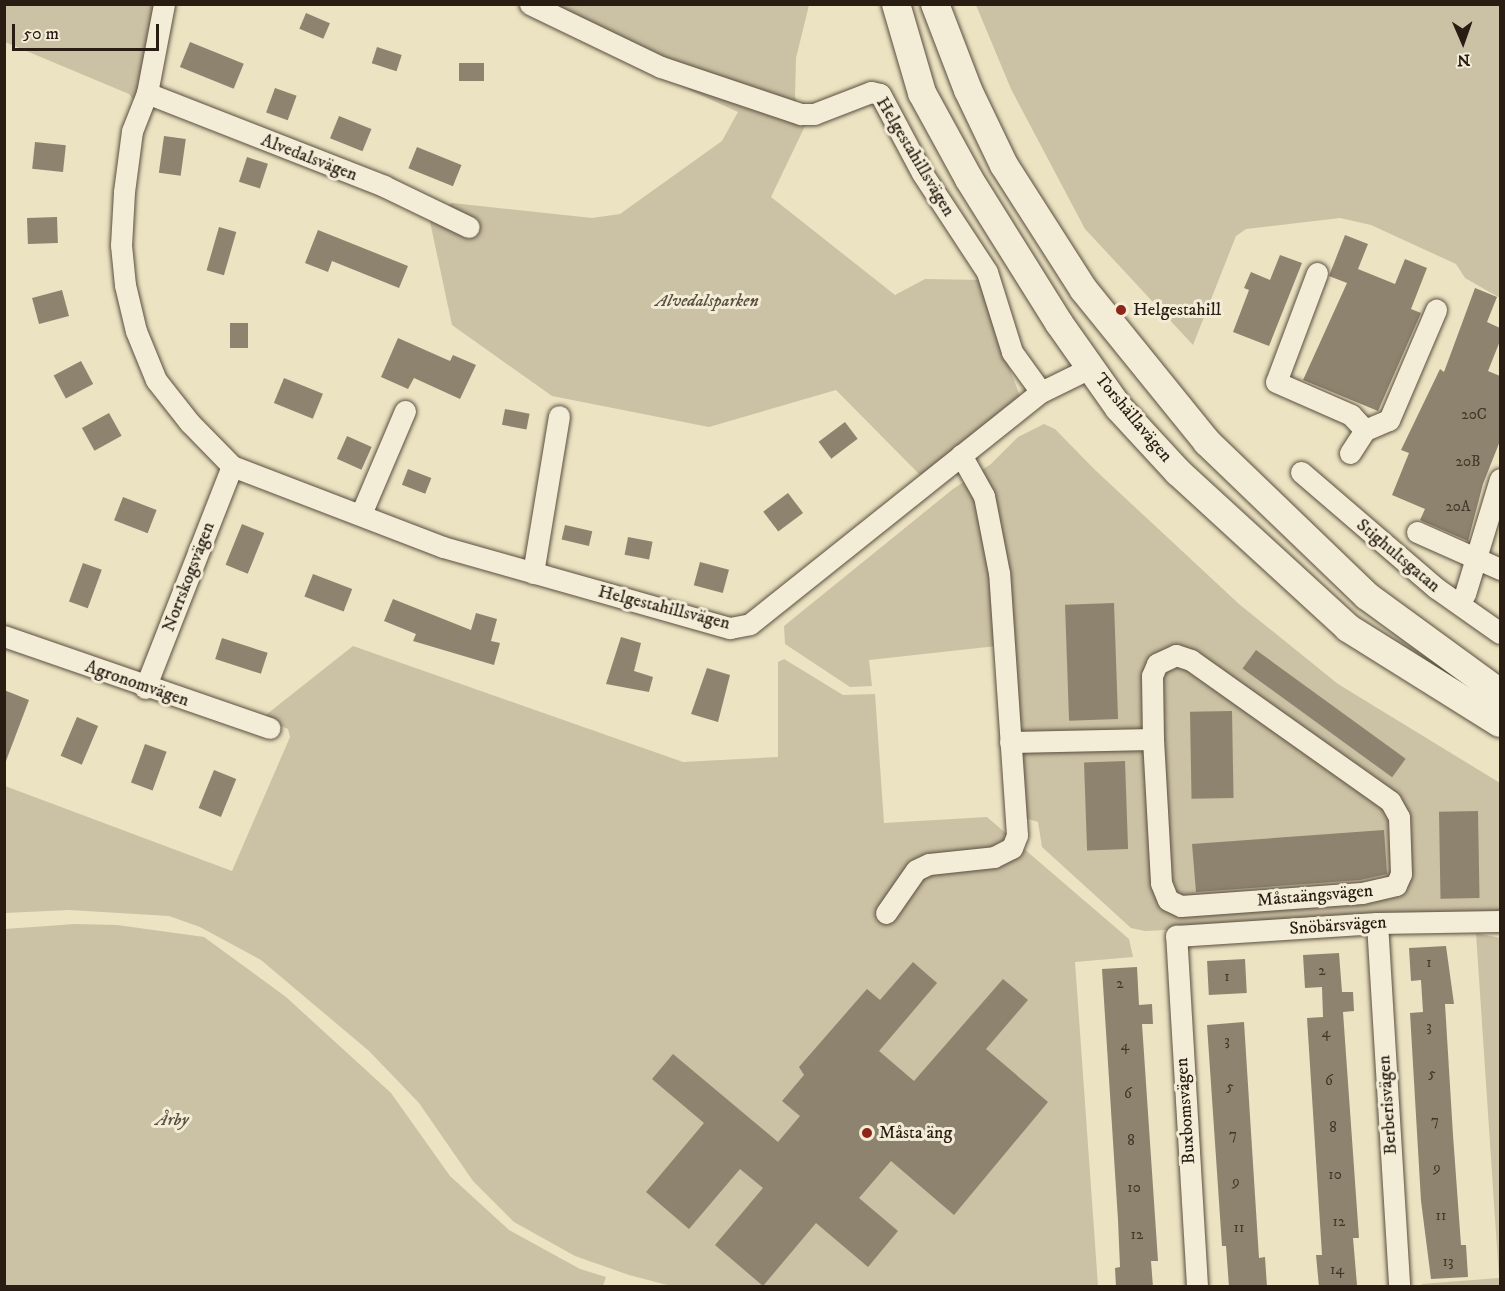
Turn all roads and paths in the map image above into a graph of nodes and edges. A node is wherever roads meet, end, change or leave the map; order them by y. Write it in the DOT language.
graph roads {
  1 [pos="164,4"];
  2 [pos="530,4"];
  3 [pos="896,4"];
  4 [pos="935,4"];
  5 [pos="147,93"];
  6 [pos="469,226"];
  7 [pos="1317,273"];
  8 [pos="1436,310"];
  9 [pos="1123,339"];
  10 [pos="1090,368"];
  11 [pos="1041,392"];
  12 [pos="405,411"];
  13 [pos="559,416"];
  14 [pos="1365,430"];
  15 [pos="1350,453"];
  16 [pos="961,455"];
  17 [pos="232,466"];
  18 [pos="1301,472"];
  19 [pos="1500,479"];
  20 [pos="361,514"];
  21 [pos="1417,532"];
  22 [pos="1477,559"];
  23 [pos="1500,569"];
  24 [pos="533,573"];
  25 [pos="1465,594"];
  26 [pos="1500,633"];
  27 [pos="4,636"];
  28 [pos="145,688"];
  29 [pos="1500,693"];
  30 [pos="1500,723"];
  31 [pos="269,728"];
  32 [pos="1153,739"];
  33 [pos="1010,742"];
  34 [pos="886,914"];
  35 [pos="1500,921"];
  36 [pos="1377,923"];
  37 [pos="1176,936"];
  38 [pos="1197,1287"];
  39 [pos="1399,1287"];
  1 -- 5 [label="street, Helgestahillsvägen"];
  2 -- 11 [label="street, Helgestahillsvägen"];
  3 -- 10 [label="main road, Torshällavägen"];
  4 -- 9 [label="main road"];
  5 -- 6 [label="street, Alvedalsvägen"];
  5 -- 17 [label="street, Helgestahillsvägen"];
  7 -- 14 [label="street"];
  8 -- 14 [label="street"];
  9 -- 10 [label="main road"];
  9 -- 29 [label="main road"];
  10 -- 11 [label="street, Helgestahillsvägen"];
  10 -- 30 [label="main road, Torshällavägen"];
  11 -- 16 [label="street, Helgestahillsvägen"];
  12 -- 20 [label="street"];
  13 -- 24 [label="street"];
  14 -- 15 [label="street"];
  16 -- 24 [label="street, Helgestahillsvägen"];
  16 -- 33 [label="street"];
  17 -- 20 [label="street, Helgestahillsvägen"];
  17 -- 28 [label="street, Norrskogsvägen"];
  18 -- 26 [label="street, Stighultsgatan"];
  19 -- 22 [label="street"];
  20 -- 24 [label="street, Helgestahillsvägen"];
  21 -- 22 [label="street"];
  22 -- 23 [label="street"];
  22 -- 25 [label="street"];
  27 -- 28 [label="street, Agronomvägen"];
  28 -- 31 [label="street, Agronomvägen"];
  32 -- 32 [label="street, Måstaängsvägen"];
  32 -- 33 [label="street"];
  33 -- 34 [label="street"];
  35 -- 36 [label="street, Snöbärsvägen"];
  36 -- 37 [label="street, Snöbärsvägen"];
  36 -- 39 [label="street, Berberisvägen"];
  37 -- 38 [label="street, Buxbomsvägen"];
}
